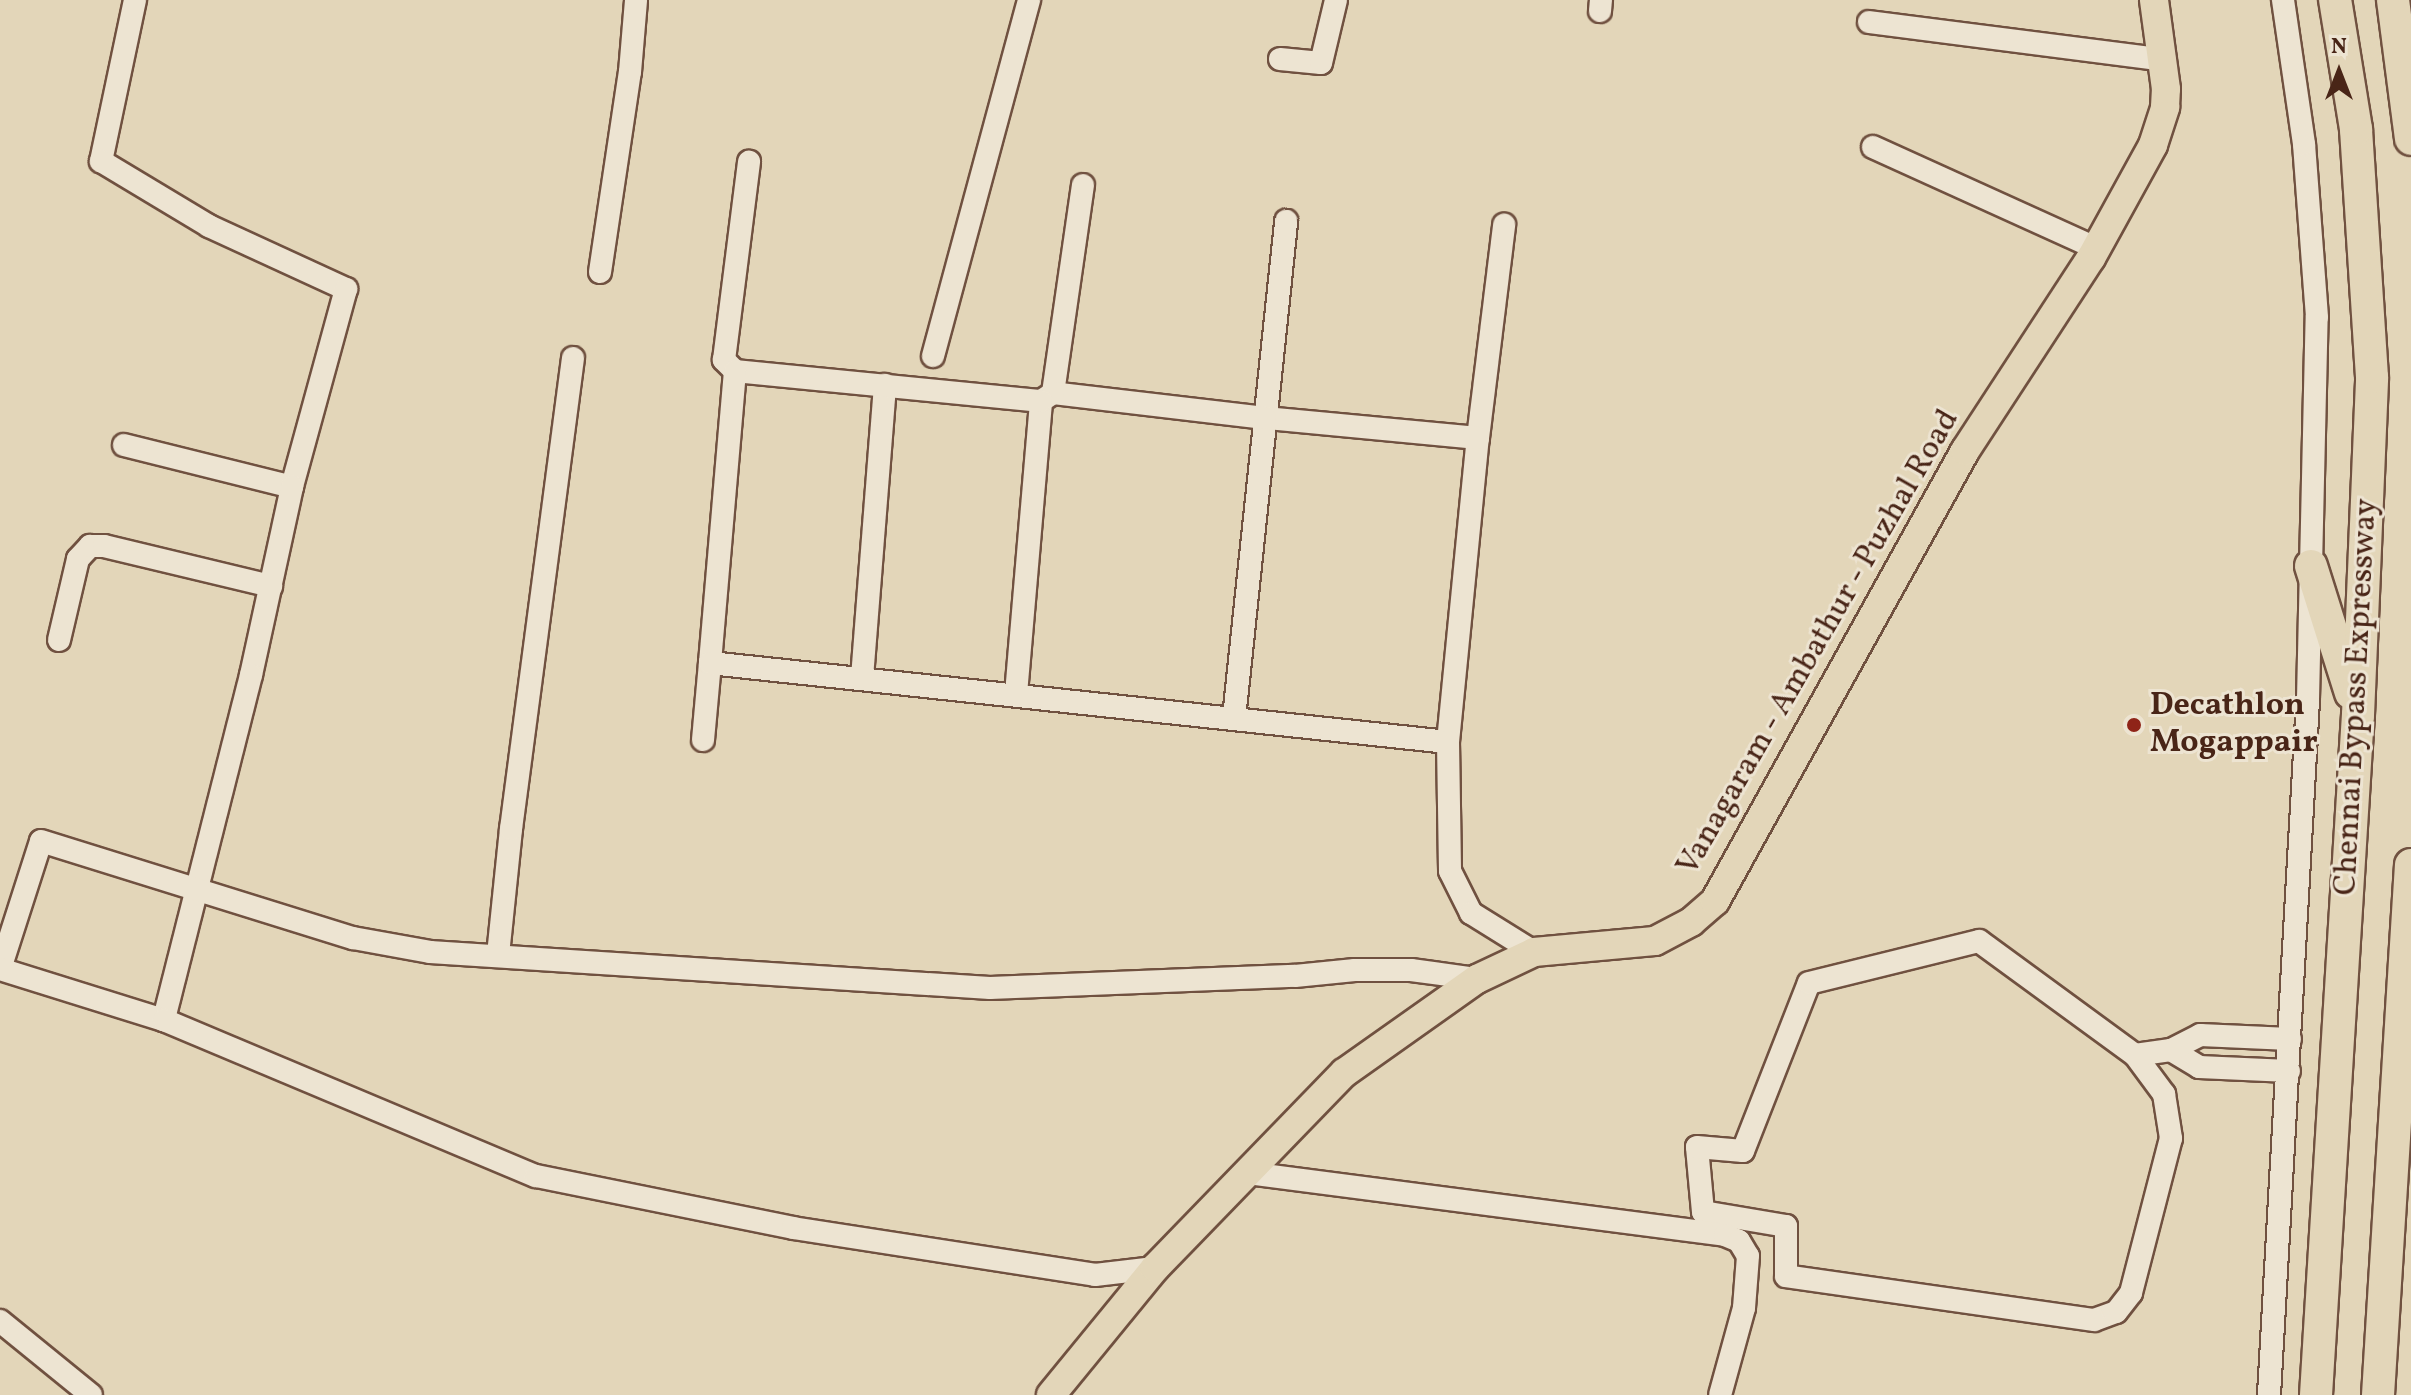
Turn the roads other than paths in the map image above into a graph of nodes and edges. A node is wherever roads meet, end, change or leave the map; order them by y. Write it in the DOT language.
graph roads {
  1 [pos="135,0"];
  2 [pos="636,0"];
  3 [pos="1029,0"];
  4 [pos="1336,0"];
  5 [pos="2154,0"];
  6 [pos="2283,0"];
  7 [pos="2335,0"];
  8 [pos="2393,0"];
  9 [pos="1869,22"];
  10 [pos="1280,59"];
  11 [pos="2165,60"];
  12 [pos="2411,139"];
  13 [pos="1873,147"];
  14 [pos="749,162"];
  15 [pos="1083,185"];
  16 [pos="1286,221"];
  17 [pos="1504,225"];
  18 [pos="2096,248"];
  19 [pos="600,272"];
  20 [pos="933,356"];
  21 [pos="573,358"];
  22 [pos="735,371"];
  23 [pos="885,385"];
  24 [pos="1047,397"];
  25 [pos="1265,418"];
  26 [pos="1478,438"];
  27 [pos="124,445"];
  28 [pos="292,487"];
  29 [pos="2311,566"];
  30 [pos="271,586"];
  31 [pos="59,640"];
  32 [pos="710,663"];
  33 [pos="862,678"];
  34 [pos="1016,694"];
  35 [pos="2358,715"];
  36 [pos="1234,718"];
  37 [pos="703,740"];
  38 [pos="1448,742"];
  39 [pos="2411,865"];
  40 [pos="198,893"];
  41 [pos="1534,952"];
  42 [pos="498,955"];
  43 [pos="0,969"];
  44 [pos="1477,979"];
  45 [pos="164,1020"];
  46 [pos="2290,1039"];
  47 [pos="2171,1050"];
  48 [pos="2135,1055"];
  49 [pos="2289,1071"];
  50 [pos="1248,1173"];
  51 [pos="1155,1268"];
  52 [pos="0,1321"];
  53 [pos="91,1395"];
  54 [pos="1051,1395"];
  55 [pos="1720,1395"];
  56 [pos="2269,1395"];
  57 [pos="2316,1395"];
  58 [pos="2378,1395"];
  1 -- 28 [label="street"];
  2 -- 19 [label="street"];
  3 -- 20 [label="street"];
  4 -- 10 [label="street"];
  5 -- 11 [label="main road, Vanagaram - Ambathur - Puzhal Road"];
  6 -- 29 [label="street"];
  7 -- 35 [label="highway, Chennai Bypass Expressway"];
  8 -- 12 [label="highway"];
  9 -- 11 [label="street"];
  11 -- 18 [label="main road, Vanagaram - Ambathur - Puzhal Road"];
  13 -- 18 [label="street"];
  14 -- 22 [label="street"];
  15 -- 24 [label="street"];
  16 -- 25 [label="street"];
  17 -- 26 [label="street"];
  18 -- 41 [label="main road, Vanagaram - Ambathur - Puzhal Road"];
  21 -- 42 [label="street"];
  22 -- 23 [label="street"];
  22 -- 32 [label="street"];
  23 -- 24 [label="street"];
  23 -- 33 [label="street"];
  24 -- 25 [label="street"];
  24 -- 34 [label="street"];
  25 -- 26 [label="street"];
  25 -- 36 [label="street"];
  26 -- 38 [label="street"];
  27 -- 28 [label="street"];
  28 -- 30 [label="street"];
  29 -- 35 [label="highway"];
  29 -- 46 [label="street"];
  30 -- 31 [label="street"];
  30 -- 40 [label="street"];
  32 -- 33 [label="street"];
  32 -- 37 [label="street"];
  33 -- 34 [label="street"];
  34 -- 36 [label="street"];
  35 -- 57 [label="highway, Chennai Bypass Expressway"];
  36 -- 38 [label="street"];
  38 -- 41 [label="street"];
  39 -- 58 [label="highway, Chennai Bypass Expressway"];
  40 -- 42 [label="street"];
  40 -- 43 [label="street"];
  40 -- 45 [label="street"];
  41 -- 44 [label="main road, Vanagaram - Ambathur - Puzhal Road"];
  42 -- 44 [label="street"];
  43 -- 45 [label="street"];
  44 -- 50 [label="main road, Vanagaram - Ambathur - Puzhal Road"];
  45 -- 51 [label="street"];
  46 -- 47 [label="street"];
  46 -- 49 [label="street"];
  47 -- 48 [label="street"];
  47 -- 49 [label="street"];
  48 -- 48 [label="street"];
  49 -- 56 [label="street"];
  50 -- 51 [label="main road, Vanagaram - Ambathur - Puzhal Road"];
  50 -- 55 [label="street"];
  51 -- 54 [label="main road, Vanagaram - Ambathur - Puzhal Road"];
  52 -- 53 [label="street"];
}
